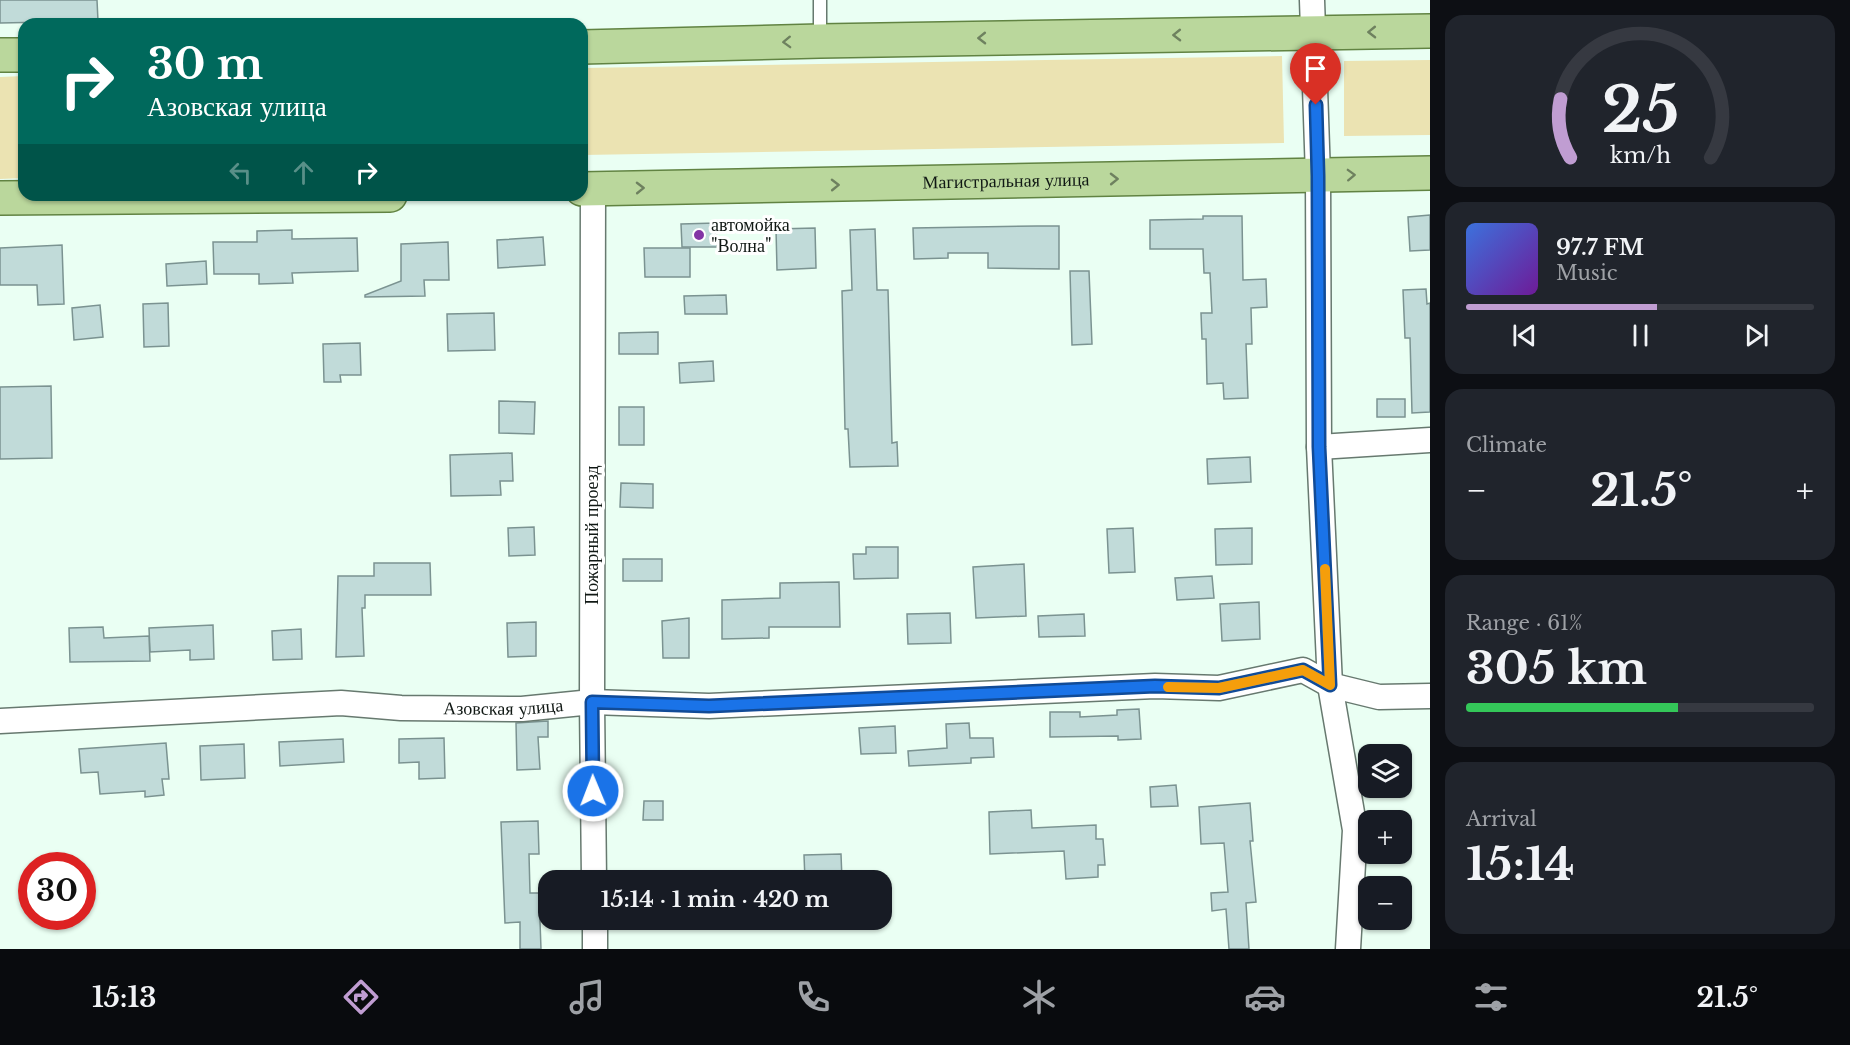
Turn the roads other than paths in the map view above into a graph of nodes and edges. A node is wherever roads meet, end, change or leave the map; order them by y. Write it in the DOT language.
graph roads {
  1 [pos="819,0"];
  2 [pos="1312,0"];
  3 [pos="1430,31"];
  4 [pos="1313,34"];
  5 [pos="820,41"];
  6 [pos="588,47"];
  7 [pos="0,55"];
  8 [pos="18,55"];
  9 [pos="1430,173"];
  10 [pos="1318,176"];
  11 [pos="588,189"];
  12 [pos="0,198"];
  13 [pos="18,198"];
  14 [pos="587,201"];
  15 [pos="1430,440"];
  16 [pos="1319,447"];
  17 [pos="1330,685"];
  18 [pos="1430,696"];
  19 [pos="592,702"];
  20 [pos="0,721"];
  21 [pos="594,870"];
  22 [pos="595,930"];
  23 [pos="595,949"];
  24 [pos="1348,949"];
  1 -- 5 [label="lane"];
  2 -- 4 [label="street"];
  3 -- 4 [label="main road, one-way"];
  4 -- 5 [label="main road, one-way"];
  4 -- 10 [label="street"];
  5 -- 6 [label="main road, one-way"];
  7 -- 8 [label="main road"];
  10 -- 9 [label="main road, Магистральная улица, one-way"];
  11 -- 10 [label="main road, Магистральная улица, one-way"];
  10 -- 16 [label="street"];
  12 -- 13 [label="main road"];
  14 -- 19 [label="street, Пожарный проезд"];
  15 -- 16 [label="street"];
  16 -- 17 [label="street"];
  17 -- 18 [label="street, Азовская улица"];
  17 -- 19 [label="street, Азовская улица"];
  17 -- 24 [label="street"];
  19 -- 20 [label="street, Азовская улица"];
  19 -- 21 [label="street, Пожарный проезд"];
  22 -- 23 [label="street"];
}
